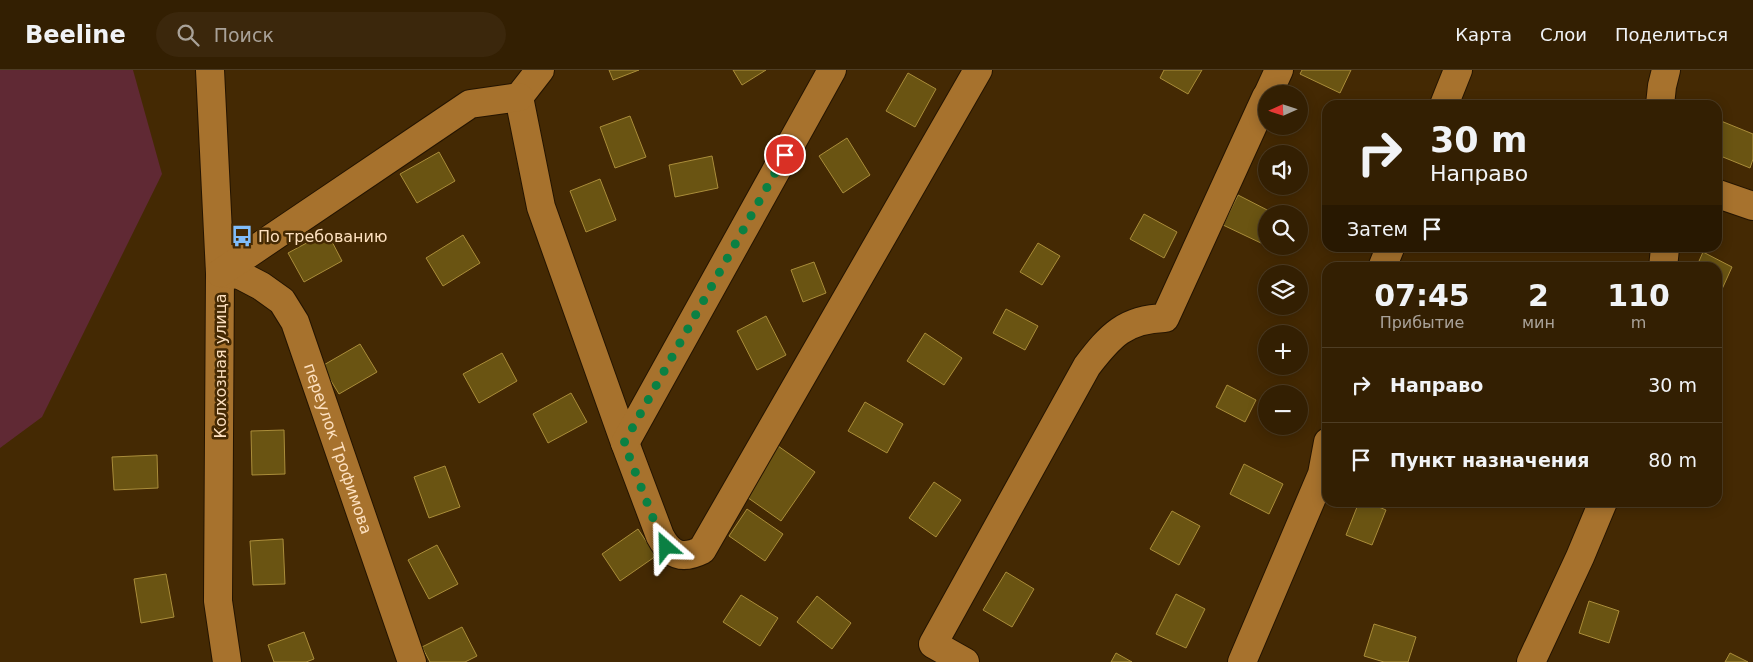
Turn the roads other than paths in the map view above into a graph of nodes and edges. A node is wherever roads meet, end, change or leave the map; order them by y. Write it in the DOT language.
graph roads {
  1 [pos="210,70"];
  2 [pos="540,70"];
  3 [pos="832,70"];
  4 [pos="978,70"];
  5 [pos="1279,70"];
  6 [pos="1458,70"];
  7 [pos="1666,70"];
  8 [pos="1272,85"];
  9 [pos="519,97"];
  10 [pos="1446,100"];
  11 [pos="1661,100"];
  12 [pos="1258,115"];
  13 [pos="1722,195"];
  14 [pos="1753,206"];
  15 [pos="220,273"];
  16 [pos="624,443"];
  17 [pos="1322,474"];
  18 [pos="1601,507"];
  19 [pos="928,653"];
  20 [pos="227,662"];
  21 [pos="412,662"];
  22 [pos="965,662"];
  23 [pos="1242,662"];
  24 [pos="1531,662"];
  1 -- 15 [label="street, Колхозная улица"];
  2 -- 9 [label="street"];
  3 -- 16 [label="street"];
  4 -- 16 [label="street"];
  5 -- 8 [label="street"];
  6 -- 10 [label="street"];
  7 -- 11 [label="street"];
  9 -- 15 [label="street"];
  9 -- 16 [label="street"];
  12 -- 19 [label="street"];
  13 -- 14 [label="street"];
  15 -- 20 [label="street, Колхозная улица"];
  15 -- 21 [label="street, переулок Трофимова"];
  17 -- 23 [label="street"];
  18 -- 24 [label="street"];
  19 -- 22 [label="street"];
}
